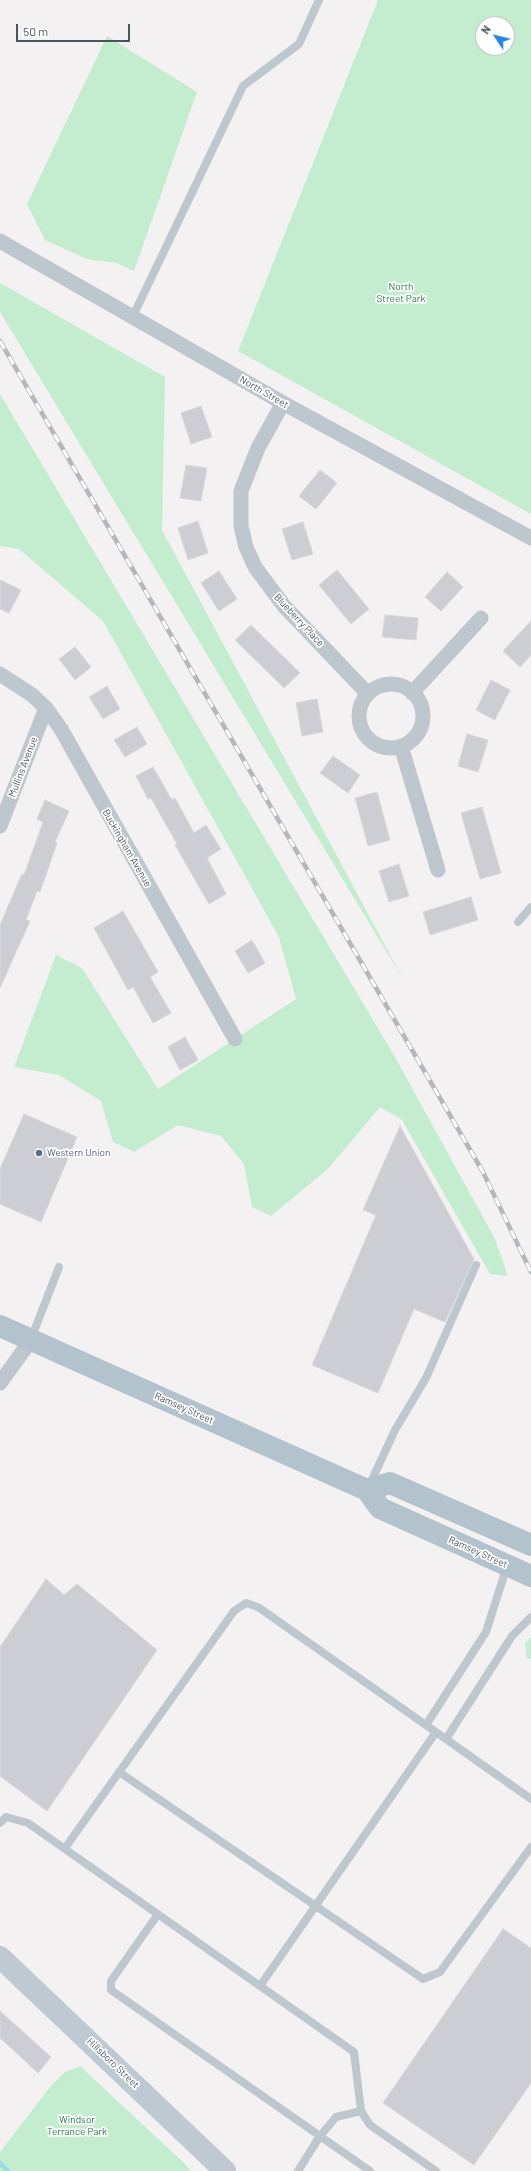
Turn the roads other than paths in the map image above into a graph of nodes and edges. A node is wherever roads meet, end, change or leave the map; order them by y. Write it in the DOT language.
graph roads {
  1 [pos="319,0"];
  2 [pos="0,241"];
  3 [pos="133,316"];
  4 [pos="283,403"];
  5 [pos="531,538"];
  6 [pos="481,618"];
  7 [pos="0,674"];
  8 [pos="412,693"];
  9 [pos="368,694"];
  10 [pos="46,708"];
  11 [pos="401,746"];
  12 [pos="0,826"];
  13 [pos="438,870"];
  14 [pos="531,907"];
  15 [pos="518,922"];
  16 [pos="235,1039"];
  17 [pos="476,1265"];
  18 [pos="59,1267"];
  19 [pos="0,1326"];
  20 [pos="31,1340"];
  21 [pos="0,1383"];
  22 [pos="367,1490"];
  23 [pos="531,1545"];
  24 [pos="507,1565"];
  25 [pos="531,1576"];
  26 [pos="531,1617"];
  27 [pos="426,1725"];
  28 [pos="436,1732"];
  29 [pos="446,1739"];
  30 [pos="119,1772"];
  31 [pos="531,1799"];
  32 [pos="0,1823"];
  33 [pos="531,1847"];
  34 [pos="65,1848"];
  35 [pos="316,1906"];
  36 [pos="158,1914"];
  37 [pos="0,1957"];
  38 [pos="260,1986"];
  39 [pos="361,2111"];
  40 [pos="320,2136"];
  41 [pos="221,2170"];
  42 [pos="298,2171"];
  43 [pos="370,2171"];
  44 [pos="436,2171"];
  1 -- 3 [label="lane"];
  2 -- 3 [label="street, North Street"];
  3 -- 4 [label="street, North Street"];
  4 -- 5 [label="street, North Street"];
  4 -- 9 [label="street, Blueberry Place"];
  6 -- 8 [label="street"];
  7 -- 10 [label="street, Buckingham Avenue"];
  8 -- 9 [label="street"];
  8 -- 11 [label="street"];
  9 -- 11 [label="street"];
  10 -- 12 [label="street, Mullins Avenue"];
  10 -- 16 [label="street, Buckingham Avenue"];
  11 -- 13 [label="street"];
  14 -- 15 [label="lane"];
  17 -- 22 [label="lane"];
  18 -- 20 [label="lane"];
  19 -- 20 [label="main road, Ramsey Street"];
  20 -- 21 [label="street"];
  20 -- 22 [label="main road, Ramsey Street"];
  22 -- 23 [label="main road"];
  22 -- 24 [label="main road, Ramsey Street"];
  24 -- 25 [label="main road, Ramsey Street"];
  24 -- 27 [label="lane"];
  26 -- 29 [label="lane"];
  27 -- 28 [label="lane"];
  27 -- 30 [label="lane"];
  28 -- 29 [label="lane"];
  28 -- 35 [label="lane"];
  29 -- 31 [label="lane"];
  30 -- 34 [label="lane"];
  30 -- 35 [label="lane"];
  32 -- 34 [label="lane"];
  33 -- 35 [label="lane"];
  34 -- 36 [label="lane"];
  35 -- 38 [label="lane"];
  36 -- 38 [label="lane"];
  36 -- 40 [label="lane"];
  37 -- 41 [label="street, Hillsboro Street"];
  38 -- 39 [label="lane"];
  39 -- 40 [label="lane"];
  39 -- 44 [label="lane"];
  40 -- 42 [label="lane"];
  40 -- 43 [label="lane"];
}
